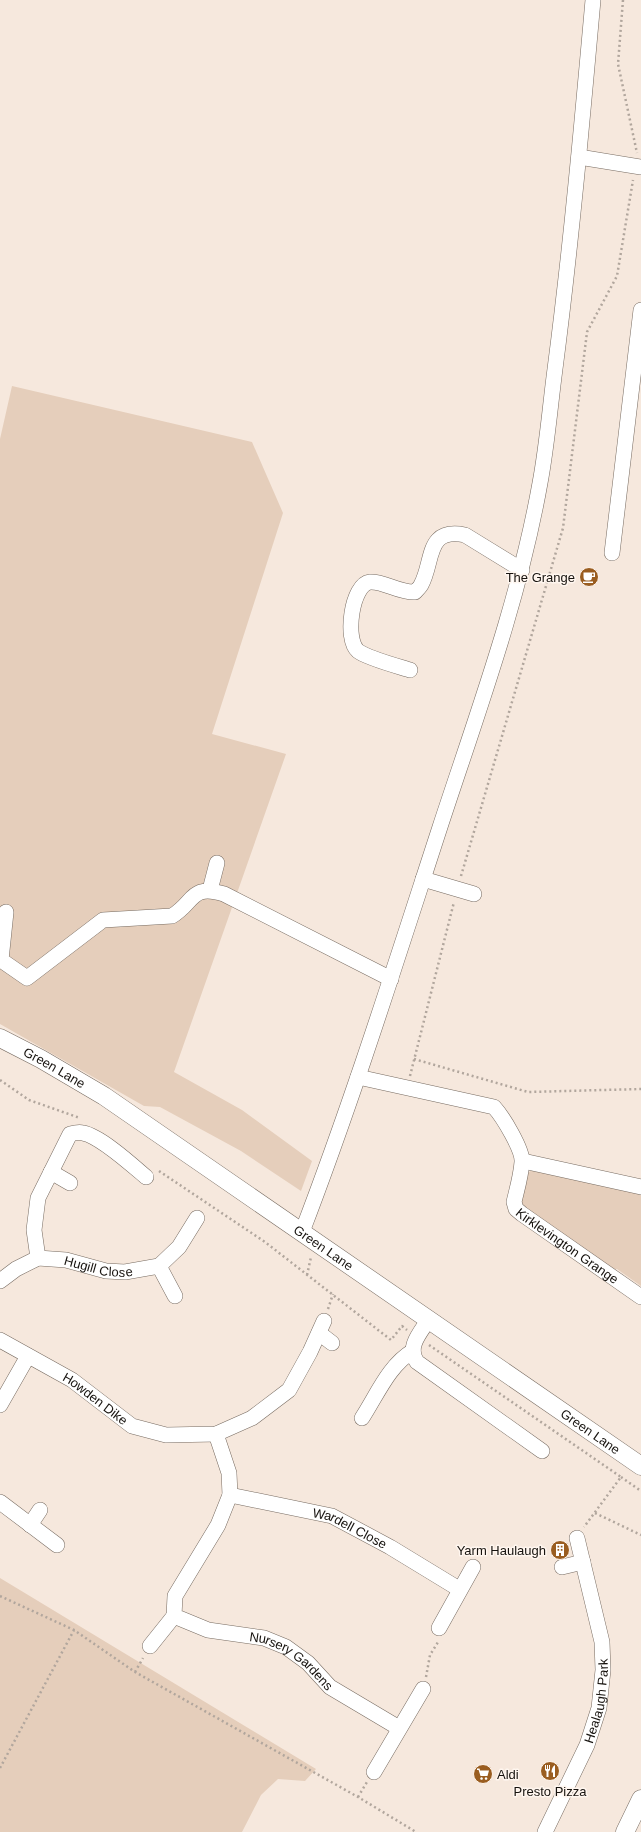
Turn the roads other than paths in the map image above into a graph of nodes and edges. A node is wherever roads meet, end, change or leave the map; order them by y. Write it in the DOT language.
graph roads {
  1 [pos="593,0"];
  2 [pos="579,157"];
  3 [pos="641,167"];
  4 [pos="641,310"];
  5 [pos="612,553"];
  6 [pos="522,570"];
  7 [pos="410,670"];
  8 [pos="217,863"];
  9 [pos="423,880"];
  10 [pos="210,890"];
  11 [pos="474,894"];
  12 [pos="6,912"];
  13 [pos="391,979"];
  14 [pos="0,1038"];
  15 [pos="358,1077"];
  16 [pos="523,1161"];
  17 [pos="51,1172"];
  18 [pos="151,1172"];
  19 [pos="70,1183"];
  20 [pos="641,1187"];
  21 [pos="197,1218"];
  22 [pos="302,1232"];
  23 [pos="38,1258"];
  24 [pos="159,1266"];
  25 [pos="0,1281"];
  26 [pos="175,1296"];
  27 [pos="641,1296"];
  28 [pos="429,1320"];
  29 [pos="0,1340"];
  30 [pos="332,1343"];
  31 [pos="413,1351"];
  32 [pos="28,1356"];
  33 [pos="0,1405"];
  34 [pos="362,1418"];
  35 [pos="216,1434"];
  36 [pos="542,1451"];
  37 [pos="641,1466"];
  38 [pos="230,1495"];
  39 [pos="0,1502"];
  40 [pos="40,1510"];
  41 [pos="30,1525"];
  42 [pos="577,1538"];
  43 [pos="57,1545"];
  44 [pos="583,1562"];
  45 [pos="473,1567"];
  46 [pos="562,1567"];
  47 [pos="459,1589"];
  48 [pos="174,1616"];
  49 [pos="438,1628"];
  50 [pos="150,1646"];
  51 [pos="423,1689"];
  52 [pos="399,1728"];
  53 [pos="374,1772"];
  54 [pos="641,1799"];
  55 [pos="545,1832"];
  56 [pos="625,1832"];
  1 -- 2 [label="street"];
  2 -- 3 [label="street"];
  2 -- 6 [label="street"];
  4 -- 5 [label="street"];
  6 -- 7 [label="street"];
  6 -- 9 [label="street"];
  8 -- 10 [label="street"];
  9 -- 11 [label="street"];
  9 -- 13 [label="street"];
  10 -- 12 [label="street"];
  10 -- 13 [label="street"];
  13 -- 15 [label="street"];
  14 -- 22 [label="main road, Green Lane"];
  15 -- 16 [label="street"];
  15 -- 22 [label="street"];
  16 -- 20 [label="street"];
  16 -- 27 [label="street, Kirklevington Grange"];
  17 -- 18 [label="street"];
  17 -- 19 [label="street"];
  17 -- 23 [label="street"];
  21 -- 24 [label="street"];
  22 -- 28 [label="main road, Green Lane"];
  23 -- 24 [label="street, Hugill Close"];
  23 -- 25 [label="street"];
  24 -- 26 [label="street"];
  28 -- 31 [label="street"];
  28 -- 37 [label="main road, Green Lane"];
  29 -- 32 [label="street, Howden Dike"];
  30 -- 35 [label="street, Howden Dike"];
  31 -- 34 [label="street"];
  31 -- 36 [label="street"];
  32 -- 33 [label="street"];
  32 -- 35 [label="street, Howden Dike"];
  35 -- 38 [label="street"];
  38 -- 47 [label="street, Wardell Close"];
  38 -- 48 [label="street"];
  39 -- 41 [label="street"];
  40 -- 41 [label="street"];
  41 -- 43 [label="street"];
  42 -- 44 [label="street, Healaugh Park"];
  44 -- 46 [label="street"];
  44 -- 55 [label="street, Healaugh Park"];
  45 -- 47 [label="street"];
  47 -- 49 [label="street"];
  48 -- 50 [label="street"];
  48 -- 52 [label="street, Nursery Gardens"];
  51 -- 52 [label="street"];
  52 -- 53 [label="street"];
  54 -- 56 [label="main road"];
}
